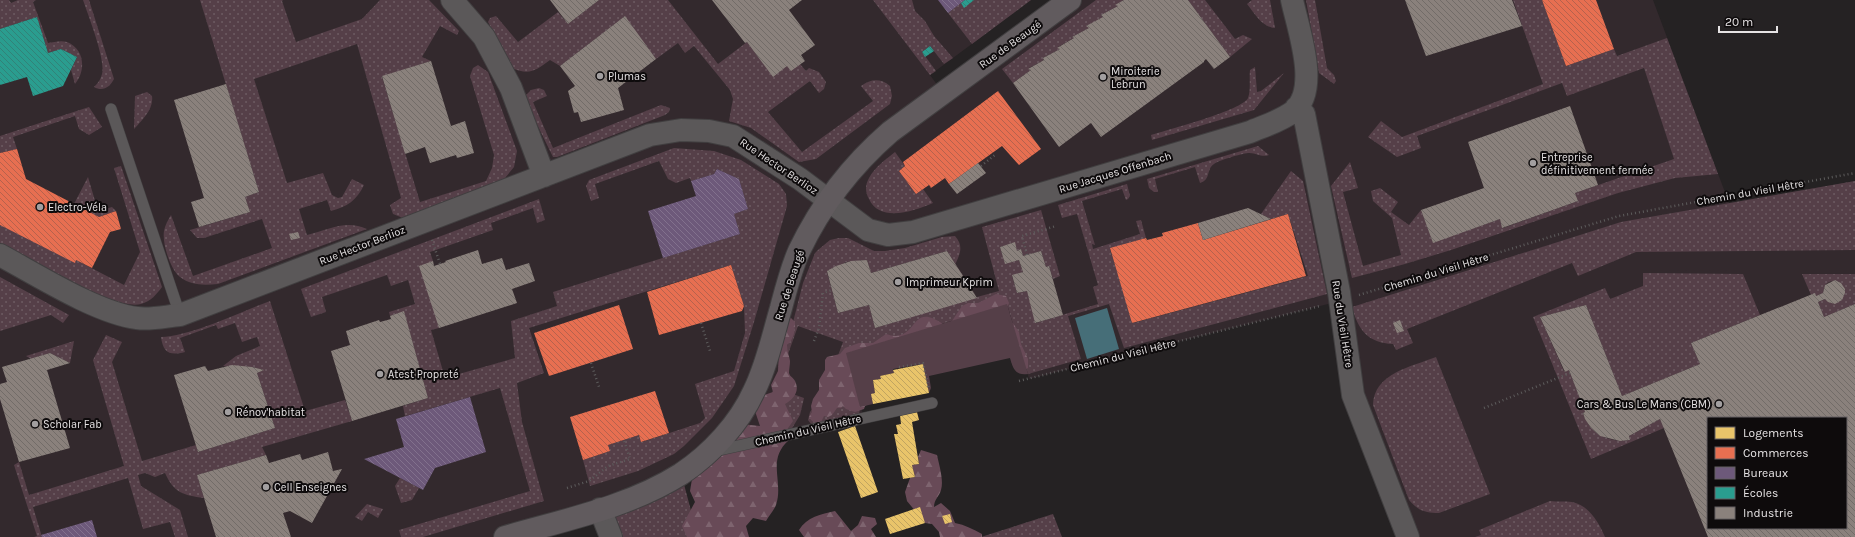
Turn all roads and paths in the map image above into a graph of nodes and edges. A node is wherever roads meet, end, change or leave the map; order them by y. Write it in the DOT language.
graph roads {
  1 [pos="452,0"];
  2 [pos="1070,0"];
  3 [pos="1292,0"];
  4 [pos="1296,108"];
  5 [pos="111,109"];
  6 [pos="996,154"];
  7 [pos="981,166"];
  8 [pos="1855,173"];
  9 [pos="544,176"];
  10 [pos="829,200"];
  11 [pos="426,221"];
  12 [pos="1056,226"];
  13 [pos="0,255"];
  14 [pos="1027,255"];
  15 [pos="440,264"];
  16 [pos="832,290"];
  17 [pos="1340,301"];
  18 [pos="180,315"];
  19 [pos="701,323"];
  20 [pos="814,341"];
  21 [pos="710,351"];
  22 [pos="591,363"];
  23 [pos="899,367"];
  24 [pos="1570,373"];
  25 [pos="1019,381"];
  26 [pos="599,387"];
  27 [pos="932,402"];
  28 [pos="1484,408"];
  29 [pos="624,440"];
  30 [pos="706,453"];
  31 [pos="567,488"];
  32 [pos="600,509"];
  33 [pos="505,537"];
  34 [pos="611,537"];
  35 [pos="1408,537"];
  1 -- 9 [label="street"];
  2 -- 10 [label="street, Rue de Beaugé"];
  3 -- 4 [label="street, Rue Jacques Offenbach"];
  4 -- 10 [label="street, Rue Jacques Offenbach"];
  4 -- 17 [label="street, Rue du Vieil Hêtre"];
  5 -- 18 [label="lane"];
  6 -- 7 [label="path"];
  8 -- 17 [label="path, Chemin du Vieil Hêtre"];
  9 -- 10 [label="street, Rue Hector Berlioz"];
  9 -- 11 [label="street, Rue Hector Berlioz"];
  10 -- 30 [label="street, Rue de Beaugé"];
  11 -- 15 [label="path"];
  11 -- 18 [label="street, Rue Hector Berlioz"];
  12 -- 14 [label="path"];
  13 -- 18 [label="street, Rue Hector Berlioz"];
  16 -- 20 [label="path"];
  17 -- 25 [label="path, Chemin du Vieil Hêtre"];
  17 -- 35 [label="street, Rue du Vieil Hêtre"];
  19 -- 21 [label="path"];
  22 -- 26 [label="path"];
  23 -- 27 [label="path"];
  24 -- 28 [label="path"];
  27 -- 30 [label="lane, Chemin du Vieil Hêtre"];
  29 -- 31 [label="path"];
  30 -- 32 [label="street, Rue de Beaugé"];
  32 -- 33 [label="street, Rue de Beaugé"];
  32 -- 34 [label="street"];
}
